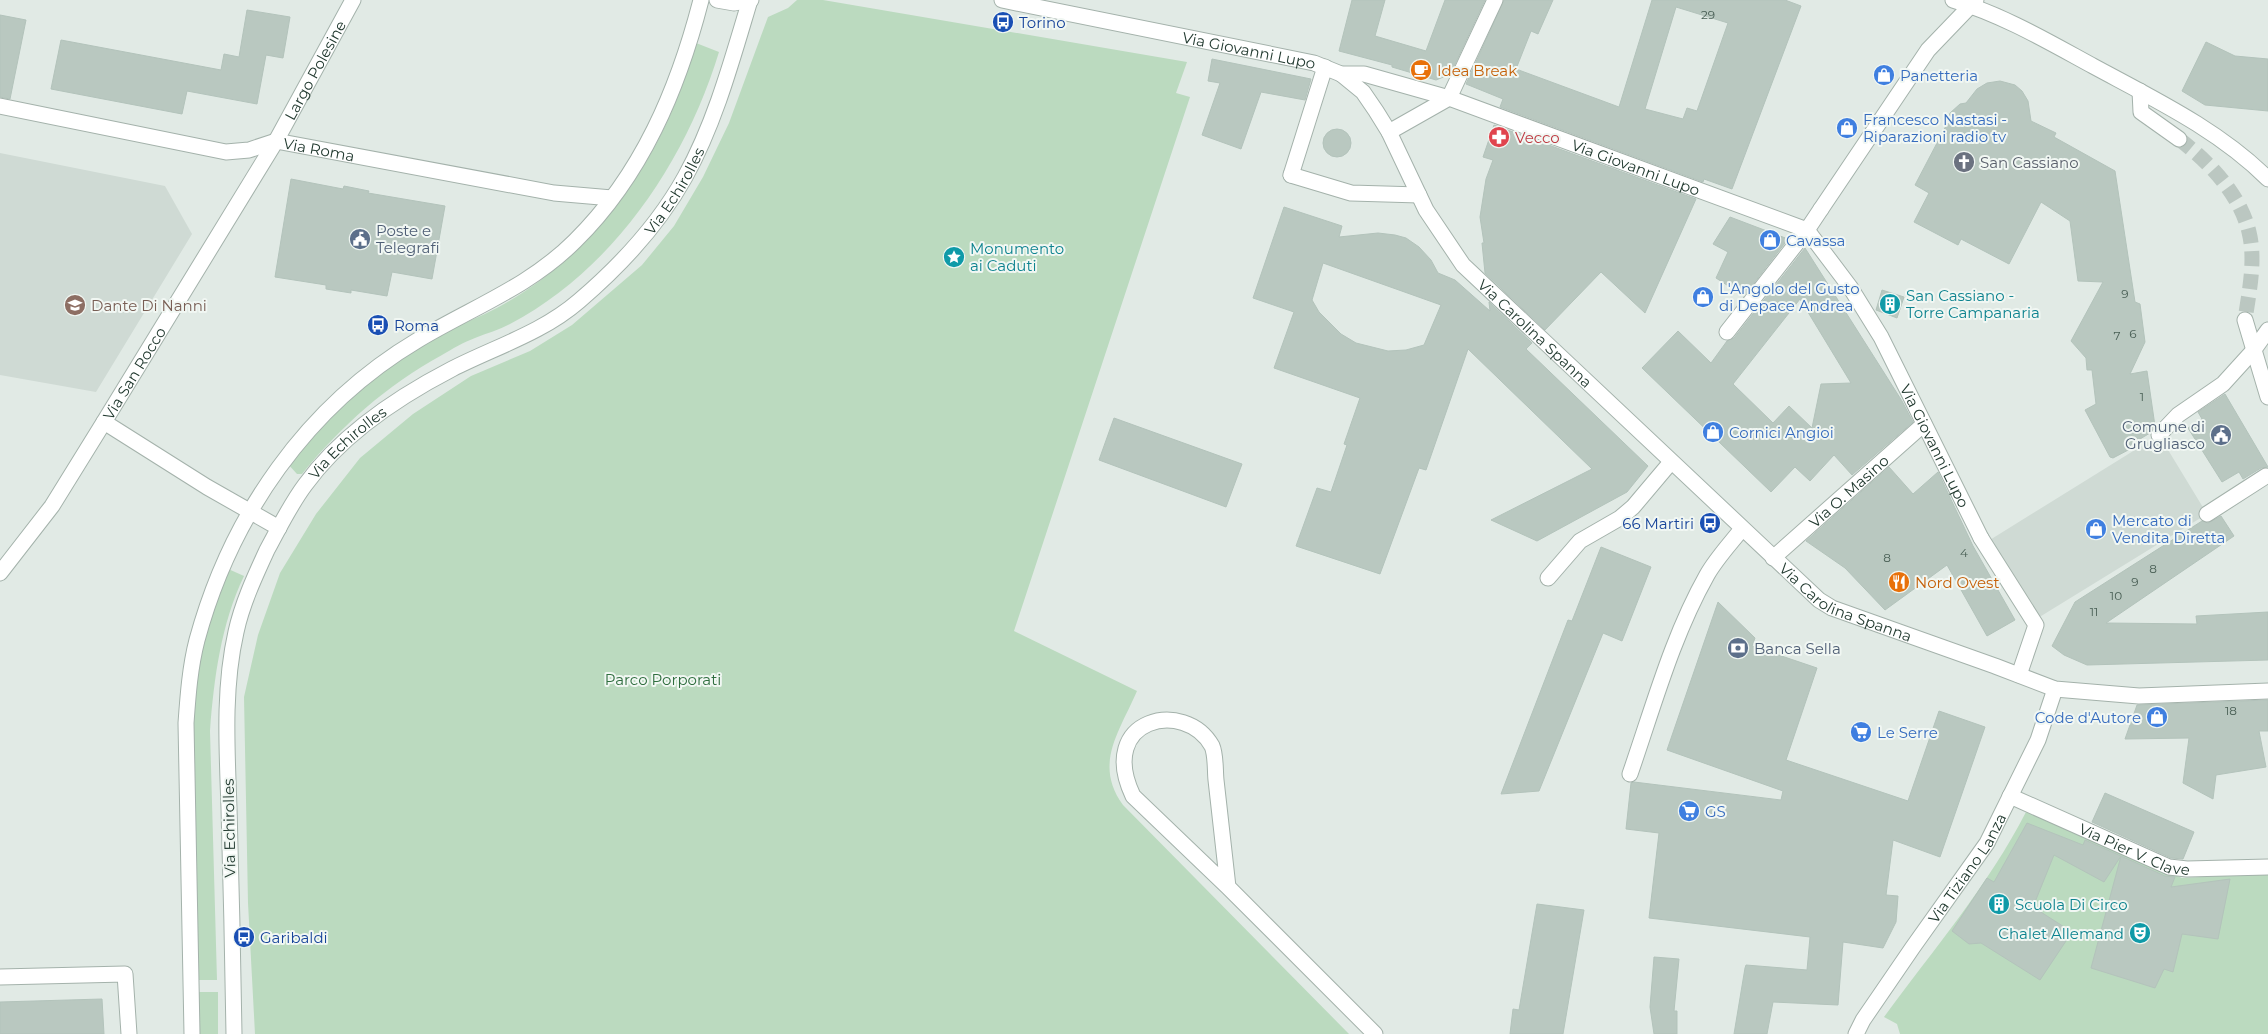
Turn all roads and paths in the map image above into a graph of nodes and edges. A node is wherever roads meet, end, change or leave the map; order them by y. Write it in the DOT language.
graph roads {
  1 [pos="353,0"];
  2 [pos="701,0"];
  3 [pos="717,0"];
  4 [pos="751,0"];
  5 [pos="1002,0"];
  6 [pos="1495,0"];
  7 [pos="1952,0"];
  8 [pos="1974,3"];
  9 [pos="1325,67"];
  10 [pos="1342,74"];
  11 [pos="2140,91"];
  12 [pos="1450,98"];
  13 [pos="0,106"];
  14 [pos="1389,132"];
  15 [pos="2179,139"];
  16 [pos="276,141"];
  17 [pos="2268,179"];
  18 [pos="1418,195"];
  19 [pos="612,198"];
  20 [pos="1807,230"];
  21 [pos="2246,320"];
  22 [pos="2268,330"];
  23 [pos="1727,332"];
  24 [pos="2253,351"];
  25 [pos="2268,397"];
  26 [pos="104,422"];
  27 [pos="1924,424"];
  28 [pos="2159,436"];
  29 [pos="1671,462"];
  30 [pos="2266,476"];
  31 [pos="250,512"];
  32 [pos="2207,514"];
  33 [pos="279,528"];
  34 [pos="1741,530"];
  35 [pos="1773,558"];
  36 [pos="0,573"];
  37 [pos="1548,578"];
  38 [pos="2019,675"];
  39 [pos="2055,690"];
  40 [pos="2268,691"];
  41 [pos="1630,774"];
  42 [pos="2010,796"];
  43 [pos="2268,867"];
  44 [pos="1228,887"];
  45 [pos="0,977"];
  46 [pos="129,1034"];
  47 [pos="192,1034"];
  48 [pos="234,1034"];
  49 [pos="1375,1034"];
  50 [pos="1856,1034"];
  1 -- 16 [label="street, Largo Polesine"];
  2 -- 19 [label="street"];
  3 -- 4 [label="street"];
  4 -- 33 [label="street, Via Echirolles"];
  5 -- 9 [label="street, Via Giovanni Lupo"];
  6 -- 12 [label="street"];
  7 -- 8 [label="street"];
  8 -- 11 [label="street"];
  8 -- 20 [label="street"];
  9 -- 10 [label="street, Via Giovanni Lupo"];
  9 -- 18 [label="street"];
  10 -- 12 [label="street, Via Giovanni Lupo"];
  10 -- 14 [label="street, Via Carolina Spanna"];
  11 -- 15 [label="street"];
  11 -- 17 [label="street"];
  12 -- 14 [label="street"];
  12 -- 20 [label="street, Via Giovanni Lupo"];
  13 -- 16 [label="street, Via Roma"];
  14 -- 18 [label="street, Via Carolina Spanna"];
  16 -- 19 [label="street, Via Roma"];
  16 -- 26 [label="street, Via San Rocco"];
  18 -- 29 [label="street, Via Carolina Spanna"];
  19 -- 31 [label="street"];
  20 -- 23 [label="street"];
  20 -- 27 [label="street, Via Giovanni Lupo"];
  21 -- 24 [label="street"];
  22 -- 24 [label="street"];
  24 -- 25 [label="street"];
  24 -- 28 [label="street"];
  26 -- 31 [label="street"];
  26 -- 36 [label="street, Via San Rocco"];
  27 -- 35 [label="street, Via O. Masino"];
  27 -- 38 [label="street, Via Giovanni Lupo"];
  29 -- 34 [label="street, Via Carolina Spanna"];
  29 -- 37 [label="street"];
  30 -- 32 [label="street"];
  31 -- 33 [label="street"];
  31 -- 47 [label="street"];
  33 -- 48 [label="street, Via Echirolles"];
  34 -- 35 [label="street, Via Carolina Spanna"];
  34 -- 41 [label="street"];
  35 -- 38 [label="street, Via Carolina Spanna"];
  38 -- 39 [label="street, Via Carolina Spanna"];
  39 -- 40 [label="street, Via Carolina Spanna"];
  39 -- 42 [label="street, Via Tiziano Lanza"];
  42 -- 43 [label="street, Via Pier V. Clave"];
  42 -- 50 [label="street, Via Tiziano Lanza"];
  44 -- 44 [label="street"];
  44 -- 49 [label="street"];
  45 -- 46 [label="street"];
}
